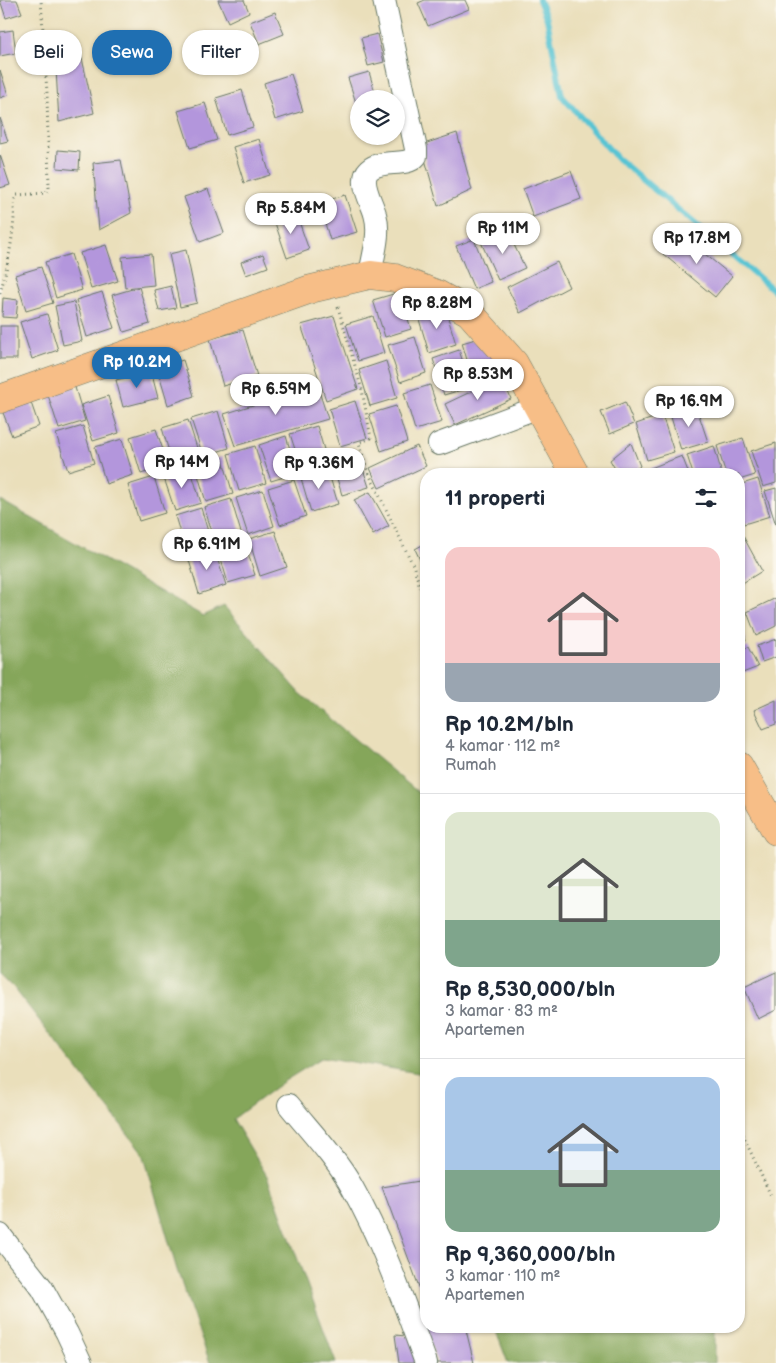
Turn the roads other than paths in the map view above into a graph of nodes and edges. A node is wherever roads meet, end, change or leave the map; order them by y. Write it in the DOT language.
graph roads {
  1 [pos="384,0"];
  2 [pos="370,275"];
  3 [pos="0,399"];
  4 [pos="539,407"];
  5 [pos="439,444"];
  6 [pos="571,468"];
  7 [pos="745,777"];
  8 [pos="776,831"];
  9 [pos="288,1105"];
  10 [pos="0,1235"];
  11 [pos="81,1363"];
  12 [pos="426,1363"];
  1 -- 2 [label="street"];
  2 -- 3 [label="main road"];
  2 -- 4 [label="main road"];
  4 -- 5 [label="street"];
  4 -- 6 [label="main road"];
  7 -- 8 [label="main road"];
  9 -- 12 [label="street"];
  10 -- 11 [label="street"];
}
